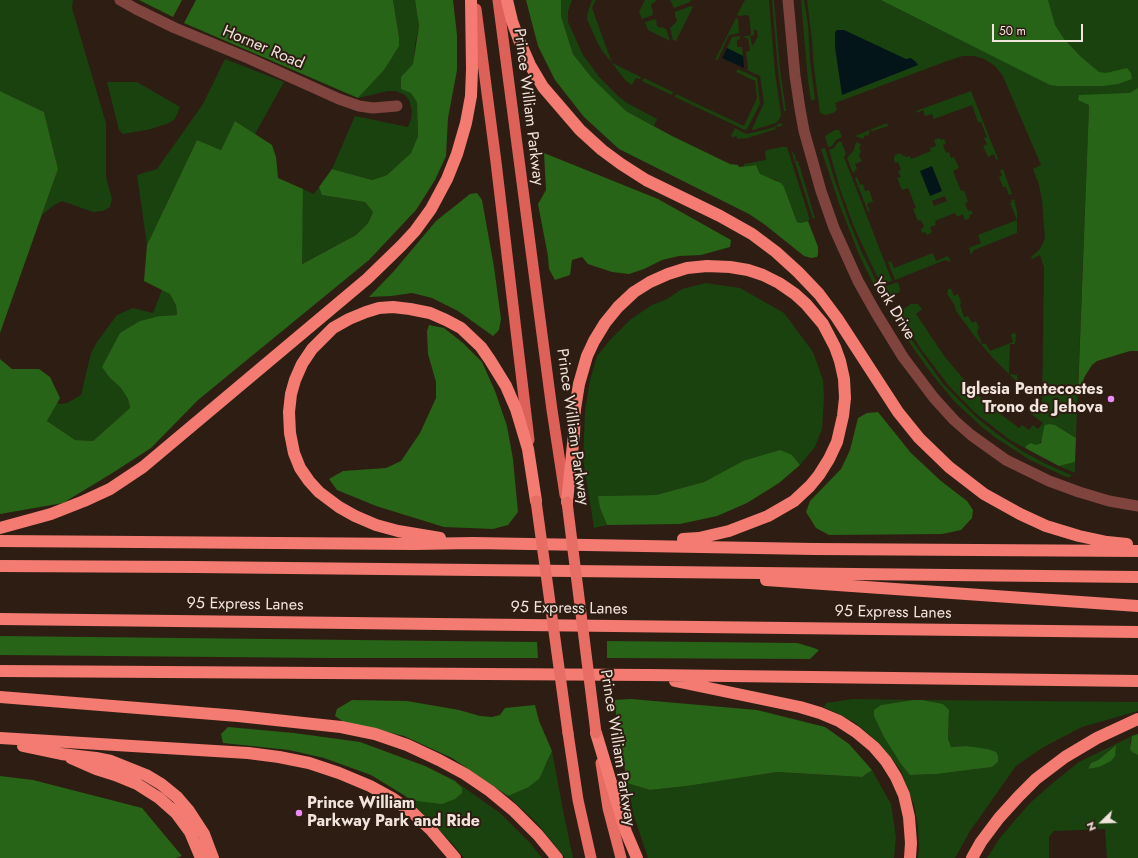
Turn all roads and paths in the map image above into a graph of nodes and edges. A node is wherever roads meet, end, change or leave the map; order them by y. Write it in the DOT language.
graph roads {
  1 [pos="120,0"];
  2 [pos="471,0"];
  3 [pos="474,0"];
  4 [pos="498,0"];
  5 [pos="507,0"];
  6 [pos="788,0"];
  7 [pos="397,106"];
  8 [pos="536,501"];
  9 [pos="566,502"];
  10 [pos="1138,506"];
  11 [pos="0,528"];
  12 [pos="0,541"];
  13 [pos="473,543"];
  14 [pos="1138,544"];
  15 [pos="612,545"];
  16 [pos="1138,551"];
  17 [pos="0,566"];
  18 [pos="639,572"];
  19 [pos="1138,577"];
  20 [pos="1138,606"];
  21 [pos="0,618"];
  22 [pos="1138,632"];
  23 [pos="0,671"];
  24 [pos="648,675"];
  25 [pos="1138,682"];
  26 [pos="0,697"];
  27 [pos="1138,719"];
  28 [pos="596,733"];
  29 [pos="0,739"];
  30 [pos="61,754"];
  31 [pos="201,858"];
  32 [pos="213,858"];
  33 [pos="455,858"];
  34 [pos="557,858"];
  35 [pos="591,858"];
  36 [pos="621,858"];
  37 [pos="637,858"];
  38 [pos="910,858"];
  39 [pos="972,858"];
  1 -- 7 [label="street, Horner Road"];
  2 -- 11 [label="highway"];
  3 -- 8 [label="main road"];
  4 -- 9 [label="main road, Prince William Parkway"];
  5 -- 14 [label="highway"];
  6 -- 10 [label="street, York Drive"];
  8 -- 13 [label="highway"];
  8 -- 35 [label="highway, bridge"];
  9 -- 15 [label="highway"];
  9 -- 28 [label="highway, Prince William Parkway, bridge"];
  12 -- 13 [label="highway"];
  13 -- 15 [label="highway"];
  15 -- 16 [label="highway"];
  17 -- 18 [label="highway"];
  18 -- 19 [label="highway"];
  18 -- 20 [label="highway"];
  21 -- 22 [label="highway, 95 Express Lanes"];
  23 -- 24 [label="highway"];
  24 -- 25 [label="highway"];
  24 -- 38 [label="highway"];
  26 -- 34 [label="highway"];
  27 -- 39 [label="highway"];
  28 -- 36 [label="highway, Prince William Parkway"];
  28 -- 37 [label="highway"];
  29 -- 30 [label="highway"];
  29 -- 33 [label="highway"];
  30 -- 31 [label="highway"];
  30 -- 32 [label="highway"];
}
